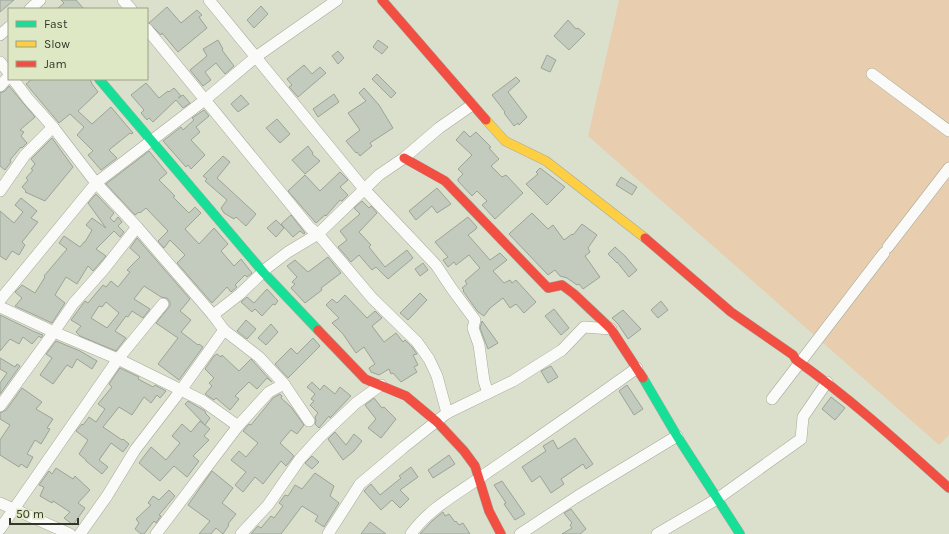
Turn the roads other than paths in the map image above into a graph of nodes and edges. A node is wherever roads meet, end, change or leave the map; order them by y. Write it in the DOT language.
graph roads {
  1 [pos="123,0"];
  2 [pos="210,0"];
  3 [pos="337,0"];
  4 [pos="382,0"];
  5 [pos="130,8"];
  6 [pos="8,28"];
  7 [pos="148,30"];
  8 [pos="0,35"];
  9 [pos="257,56"];
  10 [pos="0,62"];
  11 [pos="8,73"];
  12 [pos="872,74"];
  13 [pos="8,75"];
  14 [pos="15,80"];
  15 [pos="100,80"];
  16 [pos="0,86"];
  17 [pos="206,99"];
  18 [pos="472,105"];
  19 [pos="53,127"];
  20 [pos="949,131"];
  21 [pos="152,141"];
  22 [pos="404,158"];
  23 [pos="949,168"];
  24 [pos="96,183"];
  25 [pos="364,190"];
  26 [pos="0,192"];
  27 [pos="137,227"];
  28 [pos="318,234"];
  29 [pos="264,273"];
  30 [pos="0,300"];
  31 [pos="163,304"];
  32 [pos="0,307"];
  33 [pos="213,315"];
  34 [pos="611,329"];
  35 [pos="224,330"];
  36 [pos="54,332"];
  37 [pos="118,359"];
  38 [pos="800,362"];
  39 [pos="638,368"];
  40 [pos="827,382"];
  41 [pos="284,384"];
  42 [pos="381,385"];
  43 [pos="181,390"];
  44 [pos="488,393"];
  45 [pos="772,399"];
  46 [pos="0,406"];
  47 [pos="447,413"];
  48 [pos="309,421"];
  49 [pos="437,422"];
  50 [pos="238,426"];
  51 [pos="677,436"];
  52 [pos="478,479"];
  53 [pos="949,488"];
  54 [pos="717,499"];
  55 [pos="0,503"];
  56 [pos="14,508"];
  57 [pos="0,529"];
  58 [pos="70,534"];
  59 [pos="80,534"];
  60 [pos="156,534"];
  61 [pos="241,534"];
  62 [pos="328,534"];
  63 [pos="410,534"];
  64 [pos="501,534"];
  65 [pos="520,534"];
  66 [pos="657,534"];
  67 [pos="740,534"];
  1 -- 5 [label="street"];
  2 -- 9 [label="street"];
  3 -- 9 [label="street"];
  4 -- 18 [label="street"];
  6 -- 8 [label="street"];
  7 -- 17 [label="street"];
  9 -- 17 [label="street"];
  9 -- 25 [label="street"];
  10 -- 11 [label="street"];
  12 -- 20 [label="street"];
  13 -- 16 [label="street"];
  14 -- 19 [label="street"];
  15 -- 21 [label="street"];
  17 -- 21 [label="street"];
  17 -- 28 [label="street"];
  18 -- 22 [label="street"];
  18 -- 38 [label="street"];
  19 -- 24 [label="street"];
  19 -- 26 [label="street"];
  21 -- 24 [label="street"];
  21 -- 29 [label="street"];
  22 -- 25 [label="street"];
  22 -- 34 [label="street"];
  23 -- 38 [label="street"];
  24 -- 27 [label="street"];
  24 -- 30 [label="street"];
  25 -- 28 [label="street"];
  25 -- 44 [label="street"];
  27 -- 33 [label="street"];
  27 -- 36 [label="street"];
  28 -- 29 [label="street"];
  28 -- 47 [label="street"];
  29 -- 33 [label="street"];
  29 -- 42 [label="street"];
  31 -- 37 [label="street"];
  32 -- 36 [label="street"];
  33 -- 35 [label="street"];
  34 -- 39 [label="street"];
  34 -- 44 [label="street"];
  35 -- 41 [label="street"];
  35 -- 43 [label="street"];
  36 -- 37 [label="street"];
  36 -- 46 [label="street"];
  37 -- 43 [label="street"];
  37 -- 56 [label="street"];
  38 -- 40 [label="street"];
  38 -- 45 [label="street"];
  39 -- 51 [label="street"];
  39 -- 52 [label="street"];
  40 -- 53 [label="street"];
  40 -- 54 [label="street"];
  41 -- 48 [label="street"];
  41 -- 50 [label="street"];
  42 -- 49 [label="street"];
  42 -- 61 [label="street"];
  43 -- 50 [label="street"];
  43 -- 59 [label="street"];
  44 -- 47 [label="street"];
  47 -- 49 [label="street"];
  49 -- 52 [label="street"];
  49 -- 62 [label="street"];
  50 -- 60 [label="street"];
  51 -- 54 [label="street"];
  51 -- 65 [label="street"];
  52 -- 63 [label="street"];
  52 -- 64 [label="street"];
  54 -- 66 [label="street"];
  54 -- 67 [label="street"];
  55 -- 56 [label="street"];
  56 -- 57 [label="street"];
  56 -- 58 [label="street"];
}
